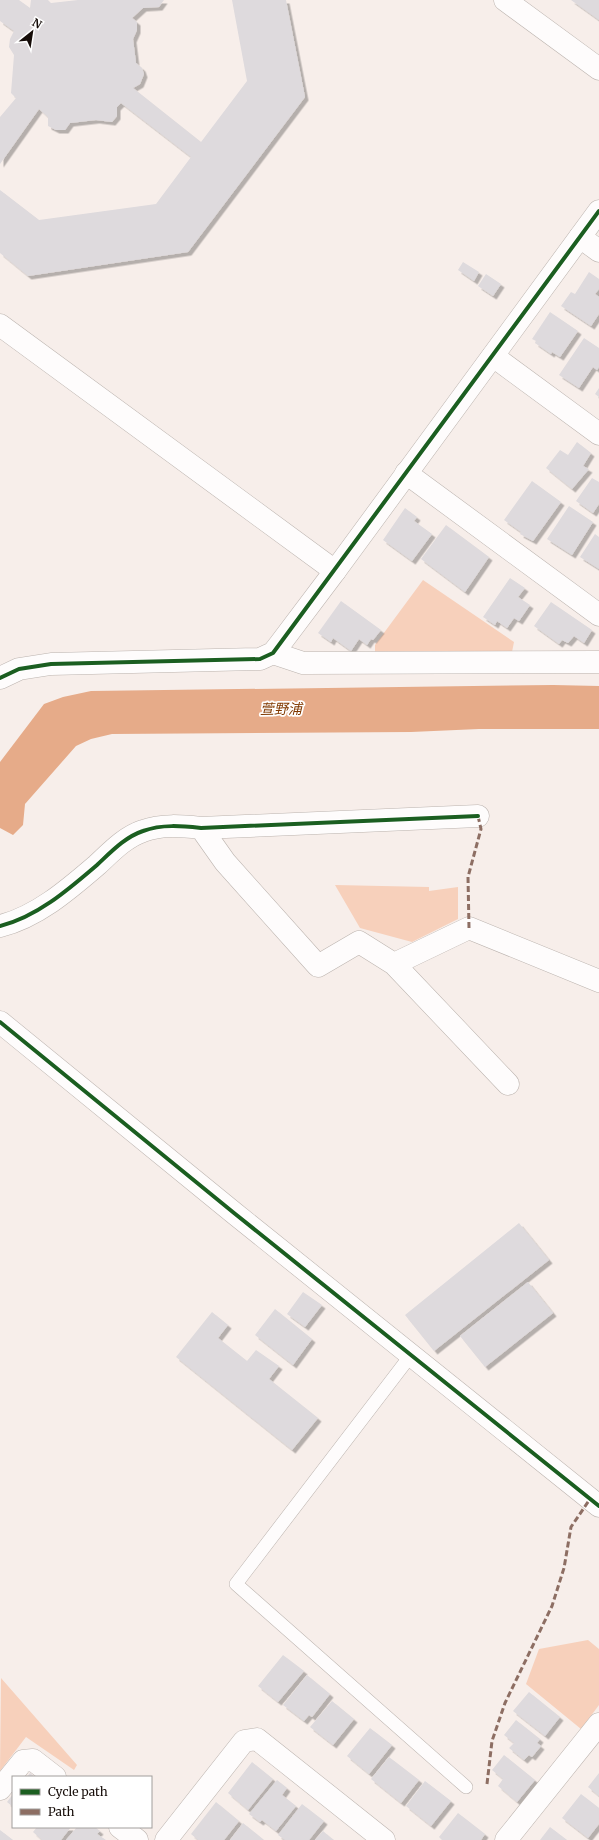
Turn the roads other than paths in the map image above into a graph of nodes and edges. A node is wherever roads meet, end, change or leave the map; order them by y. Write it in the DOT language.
graph roads {
  1 [pos="504,0"];
  2 [pos="599,69"];
  3 [pos="599,211"];
  4 [pos="580,237"];
  5 [pos="599,250"];
  6 [pos="0,325"];
  7 [pos="493,356"];
  8 [pos="599,434"];
  9 [pos="406,473"];
  10 [pos="335,571"];
  11 [pos="599,616"];
  12 [pos="273,653"];
  13 [pos="599,662"];
  14 [pos="0,678"];
  15 [pos="478,816"];
  16 [pos="201,828"];
  17 [pos="0,926"];
  18 [pos="394,964"];
  19 [pos="599,981"];
  20 [pos="0,1022"];
  21 [pos="508,1084"];
  22 [pos="411,1355"];
  23 [pos="599,1506"];
  24 [pos="599,1724"];
  25 [pos="54,1776"];
  26 [pos="466,1787"];
  27 [pos="0,1788"];
  28 [pos="121,1828"];
  29 [pos="136,1840"];
  30 [pos="166,1840"];
  31 [pos="384,1840"];
  32 [pos="506,1840"];
  1 -- 2 [label="street"];
  3 -- 4 [label="street"];
  4 -- 5 [label="street"];
  4 -- 7 [label="street"];
  6 -- 10 [label="street"];
  7 -- 8 [label="street"];
  7 -- 9 [label="street"];
  9 -- 10 [label="street"];
  9 -- 11 [label="street"];
  10 -- 12 [label="street"];
  12 -- 13 [label="street"];
  12 -- 14 [label="street"];
  15 -- 16 [label="street"];
  16 -- 17 [label="street"];
  16 -- 18 [label="street"];
  18 -- 19 [label="street"];
  18 -- 21 [label="street"];
  20 -- 22 [label="street"];
  22 -- 23 [label="street"];
  22 -- 26 [label="lane"];
  24 -- 32 [label="street"];
  25 -- 27 [label="street"];
  28 -- 29 [label="street"];
  30 -- 31 [label="street"];
}
